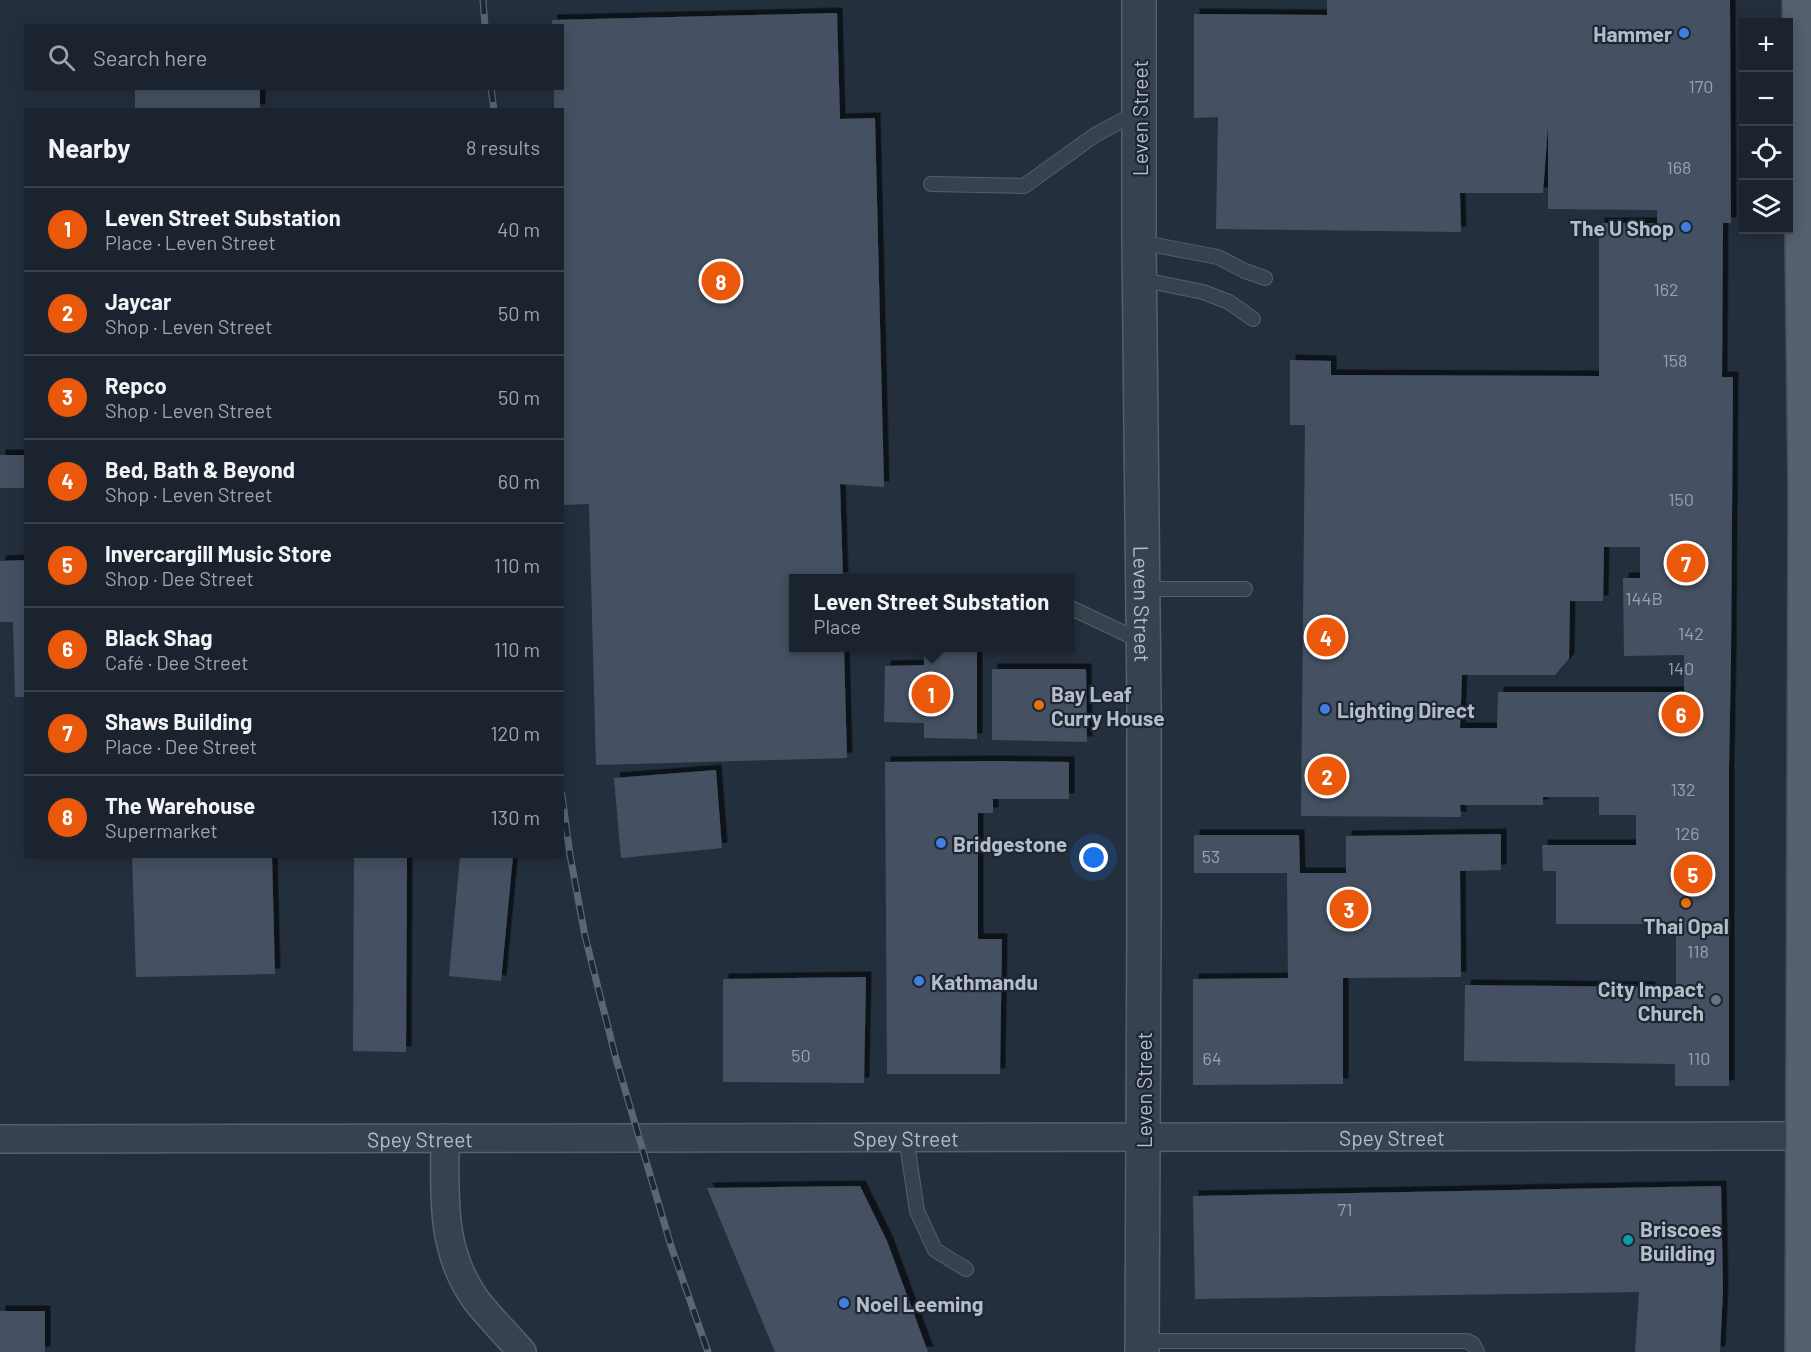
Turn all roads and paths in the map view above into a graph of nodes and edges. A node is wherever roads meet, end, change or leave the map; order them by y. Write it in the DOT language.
graph roads {
  1 [pos="1139,0"];
  2 [pos="1799,0"];
  3 [pos="1139,112"];
  4 [pos="931,184"];
  5 [pos="1139,242"];
  6 [pos="1265,278"];
  7 [pos="1139,279"];
  8 [pos="1253,319"];
  9 [pos="1143,589"];
  10 [pos="1245,589"];
  11 [pos="1074,609"];
  12 [pos="1143,642"];
  13 [pos="1807,1136"];
  14 [pos="906,1137"];
  15 [pos="1143,1137"];
  16 [pos="445,1138"];
  17 [pos="0,1139"];
  18 [pos="966,1269"];
  19 [pos="1142,1346"];
  20 [pos="522,1352"];
  21 [pos="1477,1352"];
  22 [pos="1803,1352"];
  1 -- 3 [label="street, Leven Street"];
  2 -- 13 [label="main road"];
  3 -- 4 [label="lane"];
  3 -- 5 [label="street, Leven Street"];
  5 -- 6 [label="lane"];
  5 -- 7 [label="street, Leven Street"];
  7 -- 8 [label="lane"];
  7 -- 9 [label="street, Leven Street"];
  9 -- 10 [label="lane"];
  9 -- 12 [label="street, Leven Street"];
  11 -- 12 [label="lane"];
  12 -- 15 [label="street, Leven Street"];
  13 -- 15 [label="street, Spey Street"];
  13 -- 22 [label="main road"];
  14 -- 15 [label="street, Spey Street"];
  14 -- 16 [label="street, Spey Street"];
  14 -- 18 [label="lane"];
  15 -- 19 [label="street, Leven Street"];
  16 -- 17 [label="street, Spey Street"];
  16 -- 20 [label="street"];
  19 -- 21 [label="lane"];
}
